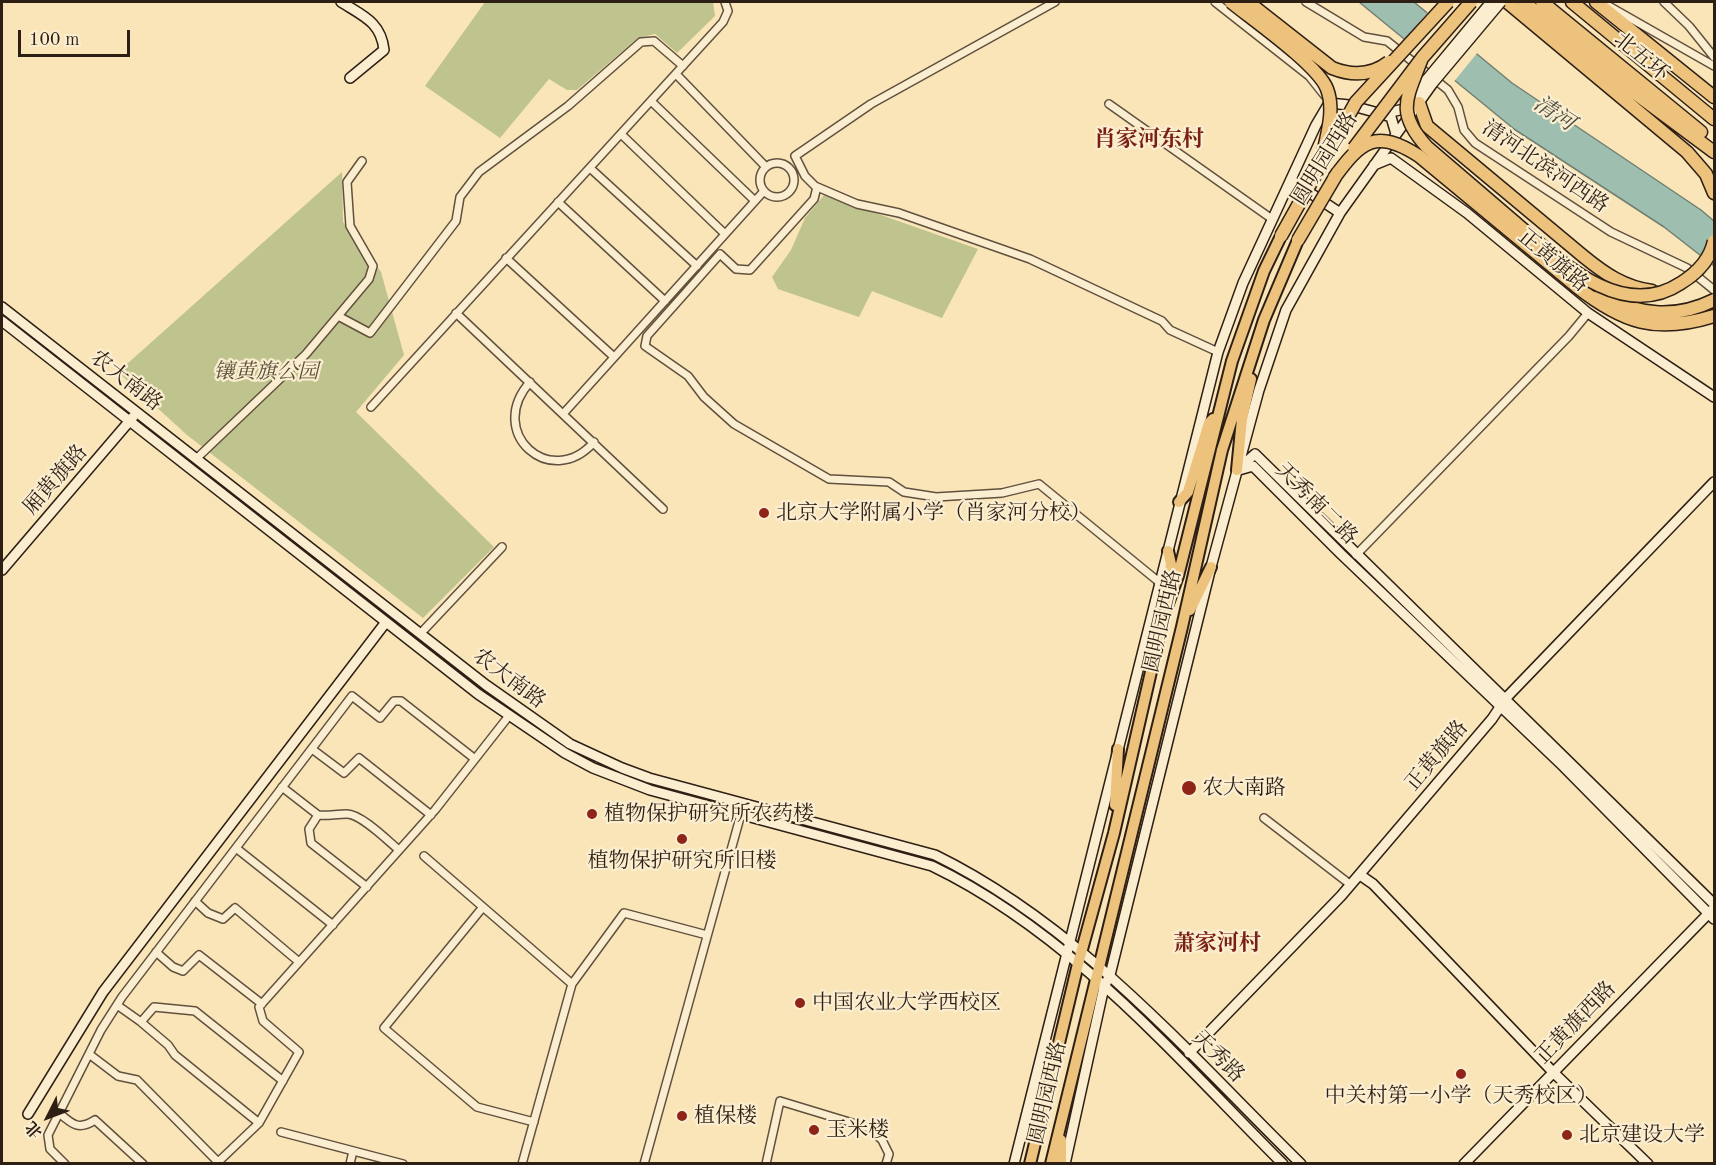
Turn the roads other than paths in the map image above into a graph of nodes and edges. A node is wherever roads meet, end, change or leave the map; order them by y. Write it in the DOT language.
graph roads {
  1 [pos="341,2"];
  2 [pos="725,2"];
  3 [pos="1055,2"];
  4 [pos="1215,2"];
  5 [pos="1231,2"];
  6 [pos="1248,2"];
  7 [pos="1306,2"];
  8 [pos="1448,2"];
  9 [pos="1471,2"];
  10 [pos="1491,2"];
  11 [pos="1501,2"];
  12 [pos="1507,2"];
  13 [pos="1524,2"];
  14 [pos="1542,2"];
  15 [pos="1572,2"];
  16 [pos="1596,2"];
  17 [pos="1602,2"];
  18 [pos="1664,2"];
  19 [pos="1407,48"];
  20 [pos="1714,57"];
  21 [pos="1422,58"];
  22 [pos="683,66"];
  23 [pos="1714,66"];
  24 [pos="676,74"];
  25 [pos="350,78"];
  26 [pos="1430,81"];
  27 [pos="1714,97"];
  28 [pos="651,101"];
  29 [pos="1329,103"];
  30 [pos="1419,103"];
  31 [pos="1109,104"];
  32 [pos="1382,114"];
  33 [pos="1714,119"];
  34 [pos="621,134"];
  35 [pos="1396,134"];
  36 [pos="1714,144"];
  37 [pos="1714,152"];
  38 [pos="795,156"];
  39 [pos="362,161"];
  40 [pos="787,166"];
  41 [pos="1321,166"];
  42 [pos="1372,166"];
  43 [pos="766,167"];
  44 [pos="590,168"];
  45 [pos="1334,178"];
  46 [pos="1291,180"];
  47 [pos="817,187"];
  48 [pos="764,191"];
  49 [pos="1714,193"];
  50 [pos="755,201"];
  51 [pos="558,202"];
  52 [pos="1340,213"];
  53 [pos="1272,219"];
  54 [pos="725,234"];
  55 [pos="1281,236"];
  56 [pos="1298,240"];
  57 [pos="1714,241"];
  58 [pos="506,258"];
  59 [pos="697,266"];
  60 [pos="1576,286"];
  61 [pos="1714,290"];
  62 [pos="1660,292"];
  63 [pos="1714,300"];
  64 [pos="665,301"];
  65 [pos="2,307"];
  66 [pos="456,313"];
  67 [pos="1588,313"];
  68 [pos="338,316"];
  69 [pos="1714,316"];
  70 [pos="1264,320"];
  71 [pos="2,321"];
  72 [pos="1218,352"];
  73 [pos="614,357"];
  74 [pos="530,382"];
  75 [pos="1714,398"];
  76 [pos="371,407"];
  77 [pos="1219,411"];
  78 [pos="137,413"];
  79 [pos="563,414"];
  80 [pos="130,421"];
  81 [pos="594,442"];
  82 [pos="196,459"];
  83 [pos="1237,470"];
  84 [pos="1714,482"];
  85 [pos="1179,502"];
  86 [pos="663,509"];
  87 [pos="502,547"];
  88 [pos="1168,551"];
  89 [pos="1356,555"];
  90 [pos="1211,567"];
  91 [pos="2,570"];
  92 [pos="1159,582"];
  93 [pos="1164,615"];
  94 [pos="386,622"];
  95 [pos="1182,627"];
  96 [pos="420,634"];
  97 [pos="1503,702"];
  98 [pos="508,717"];
  99 [pos="312,749"];
  100 [pos="1118,749"];
  101 [pos="475,759"];
  102 [pos="282,787"];
  103 [pos="431,814"];
  104 [pos="741,814"];
  105 [pos="318,815"];
  106 [pos="1264,818"];
  107 [pos="1114,833"];
  108 [pos="236,848"];
  109 [pos="399,850"];
  110 [pos="424,856"];
  111 [pos="1360,875"];
  112 [pos="1351,885"];
  113 [pos="367,887"];
  114 [pos="195,901"];
  115 [pos="1714,906"];
  116 [pos="483,908"];
  117 [pos="1714,919"];
  118 [pos="333,925"];
  119 [pos="707,935"];
  120 [pos="1068,942"];
  121 [pos="1081,951"];
  122 [pos="156,952"];
  123 [pos="1066,954"];
  124 [pos="299,962"];
  125 [pos="1078,964"];
  126 [pos="1097,964"];
  127 [pos="1110,975"];
  128 [pos="1094,978"];
  129 [pos="572,984"];
  130 [pos="1104,987"];
  131 [pos="262,1004"];
  132 [pos="117,1005"];
  133 [pos="141,1022"];
  134 [pos="1189,1053"];
  135 [pos="89,1054"];
  136 [pos="1553,1072"];
  137 [pos="283,1080"];
  138 [pos="58,1112"];
  139 [pos="28,1114"];
  140 [pos="534,1122"];
  141 [pos="259,1123"];
  142 [pos="1062,1123"];
  143 [pos="281,1132"];
  144 [pos="353,1151"];
  145 [pos="217,1163"];
  146 [pos="65,1164"];
  147 [pos="143,1164"];
  148 [pos="350,1164"];
  149 [pos="403,1164"];
  150 [pos="522,1164"];
  151 [pos="644,1164"];
  152 [pos="766,1164"];
  153 [pos="886,1164"];
  154 [pos="1014,1164"];
  155 [pos="1030,1164"];
  156 [pos="1051,1164"];
  157 [pos="1063,1164"];
  158 [pos="1283,1164"];
  159 [pos="1301,1164"];
  160 [pos="1464,1164"];
  161 [pos="1648,1164"];
  1 -- 25 [label="street"];
  2 -- 22 [label="street"];
  3 -- 38 [label="street"];
  4 -- 29 [label="street"];
  5 -- 41 [label="highway, bridge"];
  6 -- 19 [label="highway, bridge"];
  7 -- 61 [label="street, 清河北滨河西路"];
  8 -- 19 [label="highway, 圆明园西路, bridge"];
  9 -- 21 [label="highway, 圆明园西路, bridge"];
  10 -- 26 [label="street, 圆明园西路, bridge"];
  11 -- 26 [label="street, 圆明园西路, bridge"];
  12 -- 49 [label="highway"];
  13 -- 37 [label="highway"];
  14 -- 36 [label="highway, 北五环"];
  15 -- 33 [label="highway, 北五环"];
  16 -- 27 [label="highway"];
  17 -- 23 [label="street"];
  18 -- 20 [label="street"];
  19 -- 41 [label="highway, 圆明园西路, bridge"];
  21 -- 45 [label="highway, 圆明园西路, bridge"];
  21 -- 62 [label="highway, bridge"];
  22 -- 24 [label="street"];
  22 -- 68 [label="street"];
  24 -- 28 [label="street"];
  24 -- 43 [label="street"];
  26 -- 30 [label="street, 圆明园西路"];
  26 -- 32 [label="street, 圆明园西路"];
  28 -- 34 [label="street"];
  28 -- 50 [label="street"];
  29 -- 32 [label="street, 圆明园西路"];
  29 -- 46 [label="street, 圆明园西路"];
  30 -- 35 [label="street, 圆明园西路"];
  30 -- 62 [label="highway"];
  31 -- 53 [label="street"];
  32 -- 35 [label="street"];
  34 -- 44 [label="street"];
  34 -- 54 [label="street"];
  35 -- 42 [label="street, 圆明园西路"];
  38 -- 40 [label="street"];
  38 -- 47 [label="street"];
  39 -- 68 [label="street"];
  40 -- 43 [label="street"];
  40 -- 48 [label="street"];
  41 -- 55 [label="highway, 圆明园西路, bridge"];
  42 -- 52 [label="street, 圆明园西路"];
  42 -- 67 [label="street, 正黄旗路"];
  43 -- 48 [label="street"];
  44 -- 51 [label="street"];
  44 -- 59 [label="street"];
  45 -- 56 [label="highway, 圆明园西路, bridge"];
  45 -- 60 [label="highway, bridge"];
  46 -- 52 [label="street"];
  46 -- 53 [label="street, 圆明园西路"];
  47 -- 72 [label="street"];
  47 -- 92 [label="street"];
  48 -- 50 [label="street"];
  50 -- 54 [label="street"];
  51 -- 58 [label="street"];
  51 -- 64 [label="street"];
  52 -- 83 [label="street, 圆明园西路"];
  53 -- 72 [label="street, 圆明园西路"];
  54 -- 59 [label="street"];
  55 -- 77 [label="main road, 圆明园西路"];
  56 -- 70 [label="main road, 圆明园西路"];
  57 -- 62 [label="highway, bridge"];
  58 -- 66 [label="street"];
  58 -- 73 [label="street"];
  59 -- 64 [label="street"];
  60 -- 63 [label="highway"];
  60 -- 69 [label="highway"];
  64 -- 73 [label="street"];
  65 -- 78 [label="street, 农大南路"];
  66 -- 74 [label="street"];
  66 -- 76 [label="street"];
  67 -- 75 [label="street, 正黄旗路"];
  67 -- 89 [label="street"];
  68 -- 82 [label="street"];
  70 -- 83 [label="main road"];
  70 -- 95 [label="main road, 圆明园西路"];
  71 -- 80 [label="street, 农大南路"];
  72 -- 85 [label="street, 圆明园西路"];
  73 -- 79 [label="street"];
  74 -- 79 [label="street"];
  74 -- 81 [label="street"];
  77 -- 85 [label="main road"];
  77 -- 93 [label="main road, 圆明园西路"];
  78 -- 80 [label="street, 厢黄旗路"];
  78 -- 82 [label="street, 农大南路"];
  79 -- 81 [label="street"];
  80 -- 91 [label="street, 厢黄旗路"];
  80 -- 94 [label="street, 农大南路"];
  81 -- 86 [label="street"];
  82 -- 96 [label="street, 农大南路"];
  83 -- 89 [label="street, 天秀南二路"];
  83 -- 90 [label="street, 圆明园西路"];
  83 -- 97 [label="street, 天秀南二路"];
  84 -- 97 [label="street, 正黄旗路"];
  85 -- 88 [label="street, 圆明园西路"];
  87 -- 96 [label="street"];
  88 -- 92 [label="street, 圆明园西路"];
  88 -- 93 [label="main road"];
  89 -- 97 [label="street, 天秀南二路"];
  90 -- 95 [label="main road"];
  90 -- 127 [label="street, 圆明园西路"];
  92 -- 100 [label="street, 圆明园西路"];
  93 -- 107 [label="main road, 圆明园西路"];
  94 -- 98 [label="street, 农大南路"];
  94 -- 139 [label="street"];
  95 -- 126 [label="main road, 圆明园西路"];
  96 -- 120 [label="street, 农大南路"];
  97 -- 111 [label="street, 正黄旗路"];
  97 -- 115 [label="street, 天秀南二路"];
  97 -- 117 [label="street, 天秀南二路"];
  98 -- 101 [label="street"];
  98 -- 104 [label="street, 农大南路"];
  99 -- 101 [label="street"];
  99 -- 102 [label="street"];
  99 -- 103 [label="street"];
  100 -- 107 [label="main road"];
  100 -- 120 [label="street, 圆明园西路"];
  101 -- 103 [label="street"];
  102 -- 105 [label="street"];
  102 -- 108 [label="street"];
  103 -- 109 [label="street"];
  104 -- 119 [label="street"];
  104 -- 123 [label="street, 农大南路"];
  105 -- 109 [label="street"];
  105 -- 113 [label="street"];
  106 -- 112 [label="street"];
  107 -- 121 [label="main road, 圆明园西路"];
  108 -- 114 [label="street"];
  108 -- 118 [label="street"];
  109 -- 113 [label="street"];
  110 -- 116 [label="street"];
  111 -- 112 [label="street, 正黄旗路"];
  111 -- 136 [label="street"];
  112 -- 134 [label="street, 正黄旗路"];
  113 -- 118 [label="street"];
  114 -- 122 [label="street"];
  114 -- 124 [label="street"];
  115 -- 136 [label="street, 正黄旗西路"];
  116 -- 129 [label="street"];
  116 -- 140 [label="street"];
  118 -- 124 [label="street"];
  119 -- 129 [label="street"];
  119 -- 151 [label="street"];
  120 -- 121 [label="street, 农大南路"];
  120 -- 123 [label="street, 圆明园西路"];
  121 -- 125 [label="main road, 圆明园西路"];
  121 -- 126 [label="street, 农大南路"];
  122 -- 131 [label="street"];
  122 -- 132 [label="street"];
  123 -- 125 [label="street, 农大南路"];
  123 -- 154 [label="street, 圆明园西路"];
  124 -- 131 [label="street"];
  125 -- 128 [label="street, 天秀路"];
  125 -- 155 [label="main road, 圆明园西路"];
  126 -- 127 [label="street, 天秀路"];
  126 -- 128 [label="main road, 圆明园西路"];
  127 -- 130 [label="street, 圆明园西路"];
  127 -- 134 [label="street, 天秀路"];
  128 -- 130 [label="street, 天秀路"];
  128 -- 142 [label="main road, 圆明园西路"];
  129 -- 140 [label="street"];
  130 -- 157 [label="street, 圆明园西路"];
  130 -- 158 [label="street, 天秀路"];
  131 -- 137 [label="street"];
  132 -- 133 [label="street"];
  132 -- 135 [label="street"];
  133 -- 137 [label="street"];
  133 -- 141 [label="street"];
  134 -- 159 [label="street, 天秀路"];
  135 -- 138 [label="street"];
  135 -- 145 [label="street"];
  136 -- 160 [label="street, 正黄旗西路"];
  136 -- 161 [label="street"];
  137 -- 141 [label="street"];
  138 -- 146 [label="street"];
  138 -- 147 [label="street"];
  140 -- 150 [label="street"];
  141 -- 145 [label="street"];
  142 -- 156 [label="main road, 圆明园西路"];
  142 -- 157 [label="main road"];
  143 -- 144 [label="street"];
  144 -- 148 [label="street"];
  144 -- 149 [label="street"];
  152 -- 153 [label="street"];
}
